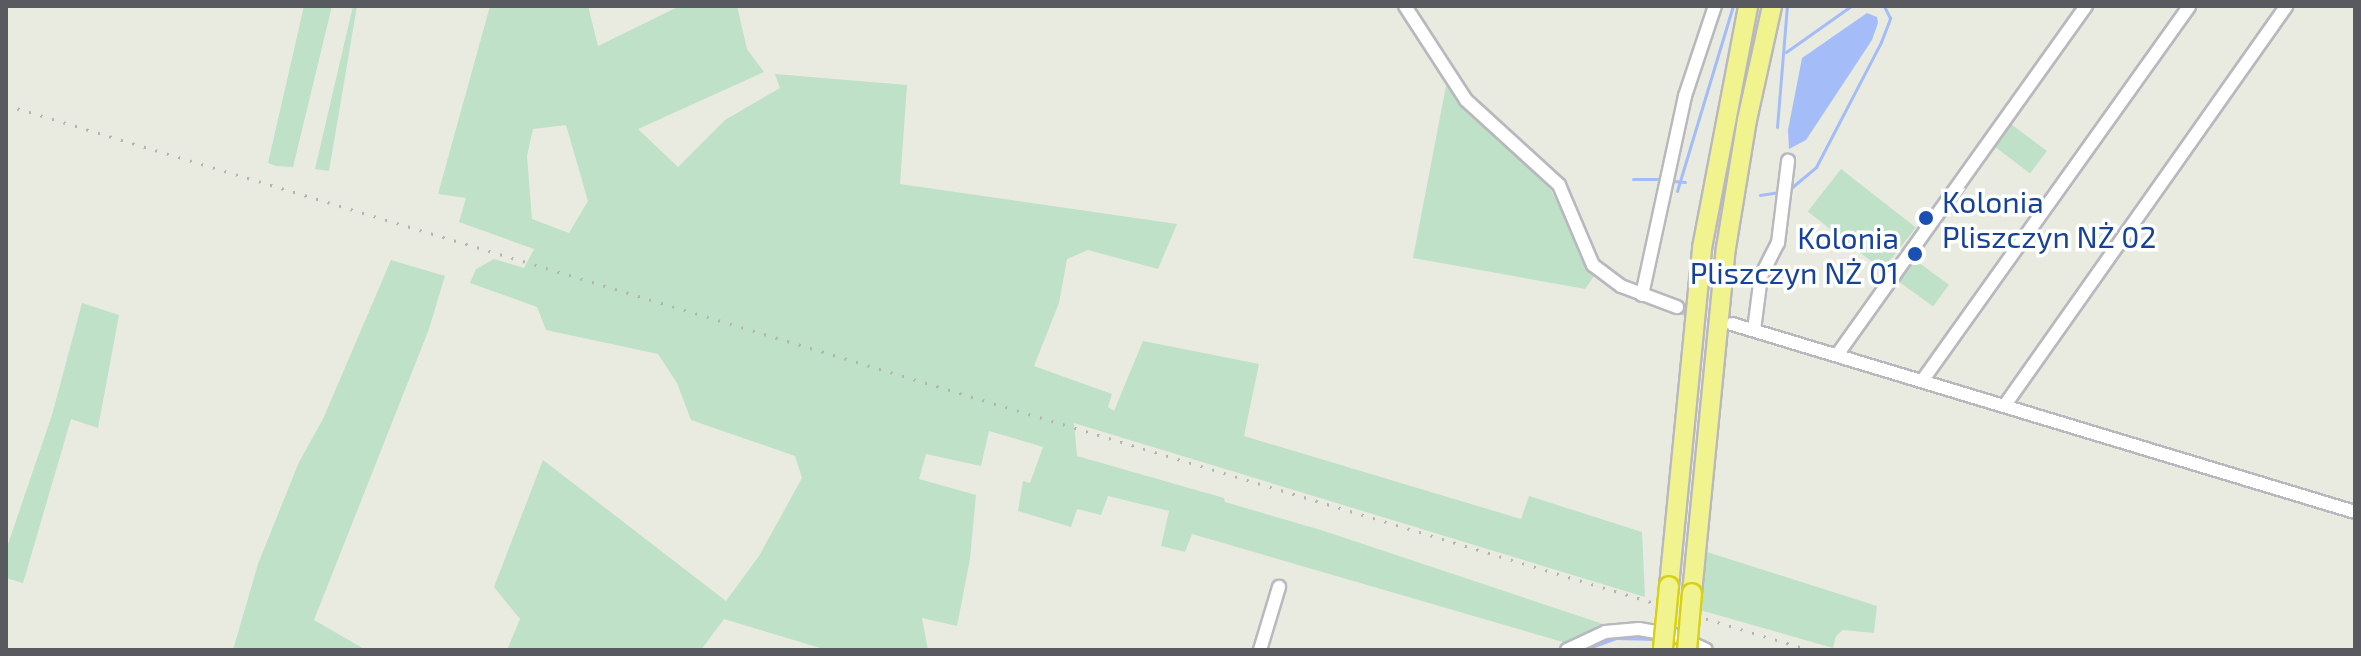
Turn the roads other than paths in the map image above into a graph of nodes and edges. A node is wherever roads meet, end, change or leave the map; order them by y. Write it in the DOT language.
graph roads {
  1 [pos="1405,6"];
  2 [pos="1715,6"];
  3 [pos="1748,6"];
  4 [pos="1772,6"];
  5 [pos="2086,6"];
  6 [pos="2189,6"];
  7 [pos="2286,6"];
  8 [pos="1788,161"];
  9 [pos="1642,295"];
  10 [pos="1677,307"];
  11 [pos="1732,324"];
  12 [pos="1754,330"];
  13 [pos="1837,355"];
  14 [pos="1922,381"];
  15 [pos="2005,405"];
  16 [pos="2355,512"];
  17 [pos="1279,587"];
  18 [pos="1663,649"];
  19 [pos="1260,650"];
  20 [pos="1567,650"];
  21 [pos="1687,650"];
  22 [pos="1706,650"];
  1 -- 9 [label="street"];
  2 -- 9 [label="street"];
  3 -- 18 [label="highway, bridge"];
  4 -- 21 [label="highway, bridge"];
  5 -- 13 [label="street"];
  6 -- 14 [label="street"];
  7 -- 15 [label="street"];
  8 -- 12 [label="street"];
  9 -- 10 [label="street"];
  11 -- 12 [label="street"];
  12 -- 13 [label="street"];
  13 -- 14 [label="street"];
  14 -- 15 [label="street"];
  15 -- 16 [label="street"];
  17 -- 19 [label="street"];
  20 -- 22 [label="street"];
}
